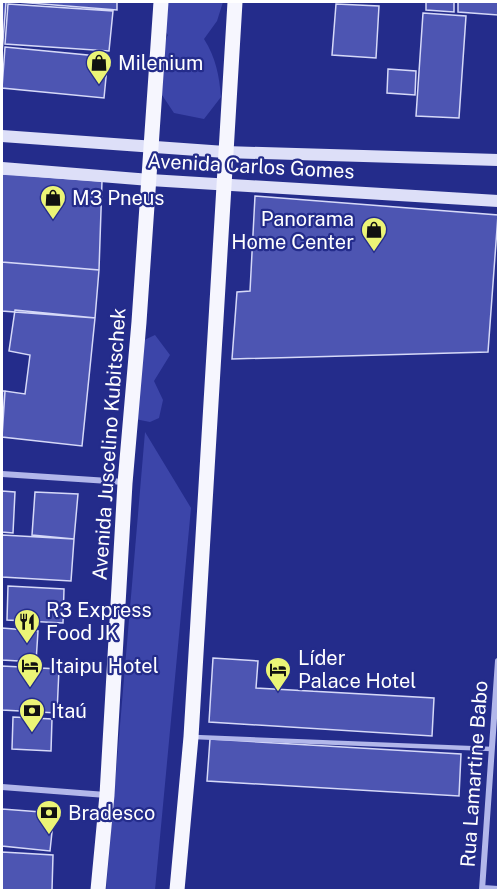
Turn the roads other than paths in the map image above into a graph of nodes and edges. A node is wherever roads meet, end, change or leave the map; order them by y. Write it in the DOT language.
graph roads {
  1 [pos="161,2"];
  2 [pos="235,2"];
  3 [pos="2,136"];
  4 [pos="152,147"];
  5 [pos="225,152"];
  6 [pos="498,160"];
  7 [pos="2,168"];
  8 [pos="150,180"];
  9 [pos="224,184"];
  10 [pos="498,201"];
  11 [pos="2,474"];
  12 [pos="125,483"];
  13 [pos="498,660"];
  14 [pos="191,736"];
  15 [pos="492,750"];
  16 [pos="2,787"];
  17 [pos="107,795"];
  18 [pos="482,889"];
  19 [pos="498,889"];
  20 [pos="98,891"];
  21 [pos="177,891"];
  1 -- 4 [label="main road, Avenida Juscelino Kubitschek"];
  2 -- 5 [label="main road"];
  3 -- 4 [label="street, Avenida Carlos Gomes"];
  4 -- 5 [label="street, Avenida Carlos Gomes"];
  4 -- 8 [label="main road, Avenida Juscelino Kubitschek"];
  5 -- 6 [label="street, Avenida Carlos Gomes"];
  5 -- 9 [label="main road"];
  7 -- 8 [label="street, Avenida Carlos Gomes"];
  8 -- 9 [label="street, Avenida Carlos Gomes"];
  8 -- 12 [label="main road, Avenida Juscelino Kubitschek"];
  9 -- 10 [label="street, Avenida Carlos Gomes"];
  9 -- 14 [label="main road"];
  11 -- 12 [label="street"];
  12 -- 17 [label="main road, Avenida Juscelino Kubitschek"];
  13 -- 15 [label="street, Rua Lamartine Babo"];
  14 -- 15 [label="lane"];
  14 -- 21 [label="main road"];
  15 -- 18 [label="street, Rua Lamartine Babo"];
  16 -- 17 [label="street"];
  17 -- 20 [label="main road, Avenida Juscelino Kubitschek"];
  18 -- 19 [label="street"];
}
